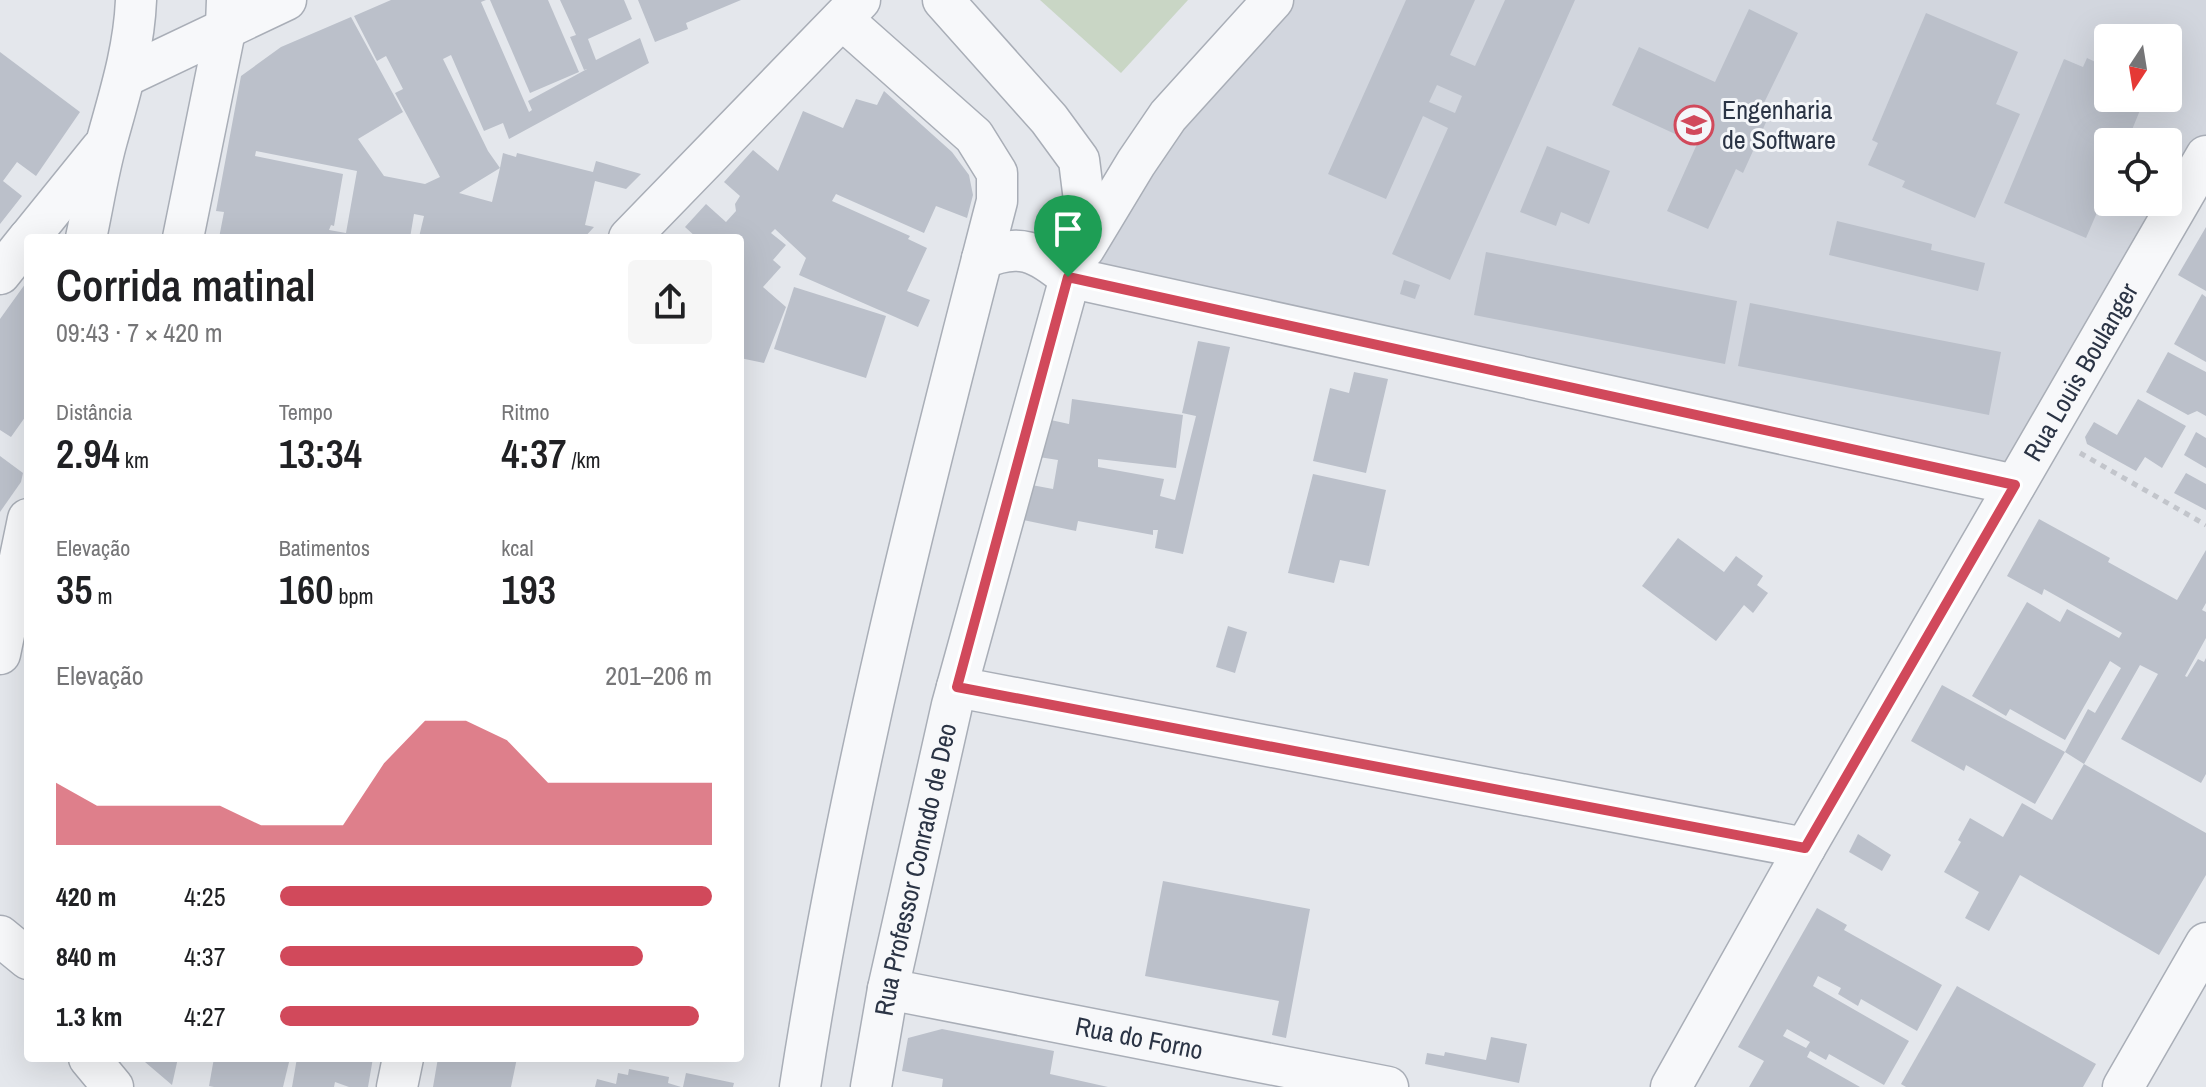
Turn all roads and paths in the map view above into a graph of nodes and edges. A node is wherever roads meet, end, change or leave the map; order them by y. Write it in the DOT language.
graph roads {
  1 [pos="136,0"];
  2 [pos="286,0"];
  3 [pos="943,0"];
  4 [pos="1273,0"];
  5 [pos="851,10"];
  6 [pos="226,13"];
  7 [pos="126,76"];
  8 [pos="106,143"];
  9 [pos="2206,156"];
  10 [pos="31,234"];
  11 [pos="87,234"];
  12 [pos="184,234"];
  13 [pos="633,234"];
  14 [pos="24,243"];
  15 [pos="982,259"];
  16 [pos="0,274"];
  17 [pos="1068,277"];
  18 [pos="2044,433"];
  19 [pos="2015,485"];
  20 [pos="2206,525"];
  21 [pos="24,538"];
  22 [pos="0,654"];
  23 [pos="957,687"];
  24 [pos="1805,848"];
  25 [pos="0,936"];
  26 [pos="2206,943"];
  27 [pos="24,956"];
  28 [pos="888,989"];
  29 [pos="92,1062"];
  30 [pos="402,1062"];
  31 [pos="113,1087"];
  32 [pos="397,1087"];
  33 [pos="800,1087"];
  34 [pos="871,1087"];
  35 [pos="1388,1087"];
  36 [pos="1671,1087"];
  37 [pos="2123,1087"];
  1 -- 7 [label="street"];
  2 -- 6 [label="street"];
  3 -- 17 [label="street, Rua Professor Conrado de Deo"];
  4 -- 17 [label="street"];
  5 -- 13 [label="street"];
  5 -- 15 [label="street"];
  6 -- 7 [label="street"];
  6 -- 12 [label="street"];
  7 -- 8 [label="street"];
  8 -- 10 [label="street"];
  8 -- 11 [label="street"];
  9 -- 18 [label="street, Rua Louis Boulanger"];
  14 -- 16 [label="street"];
  15 -- 17 [label="street"];
  15 -- 33 [label="street"];
  17 -- 19 [label="street"];
  17 -- 23 [label="street, Rua Professor Conrado de Deo"];
  18 -- 19 [label="street, Rua Louis Boulanger"];
  18 -- 20 [label="path"];
  19 -- 24 [label="street, Rua Louis Boulanger"];
  21 -- 22 [label="street"];
  23 -- 24 [label="street"];
  23 -- 28 [label="street, Rua Professor Conrado de Deo"];
  24 -- 36 [label="street, Rua Louis Boulanger"];
  25 -- 27 [label="street"];
  26 -- 37 [label="street"];
  28 -- 34 [label="street, Rua Professor Conrado de Deo"];
  28 -- 35 [label="street, Rua do Forno"];
  29 -- 31 [label="street"];
  30 -- 32 [label="street"];
}
